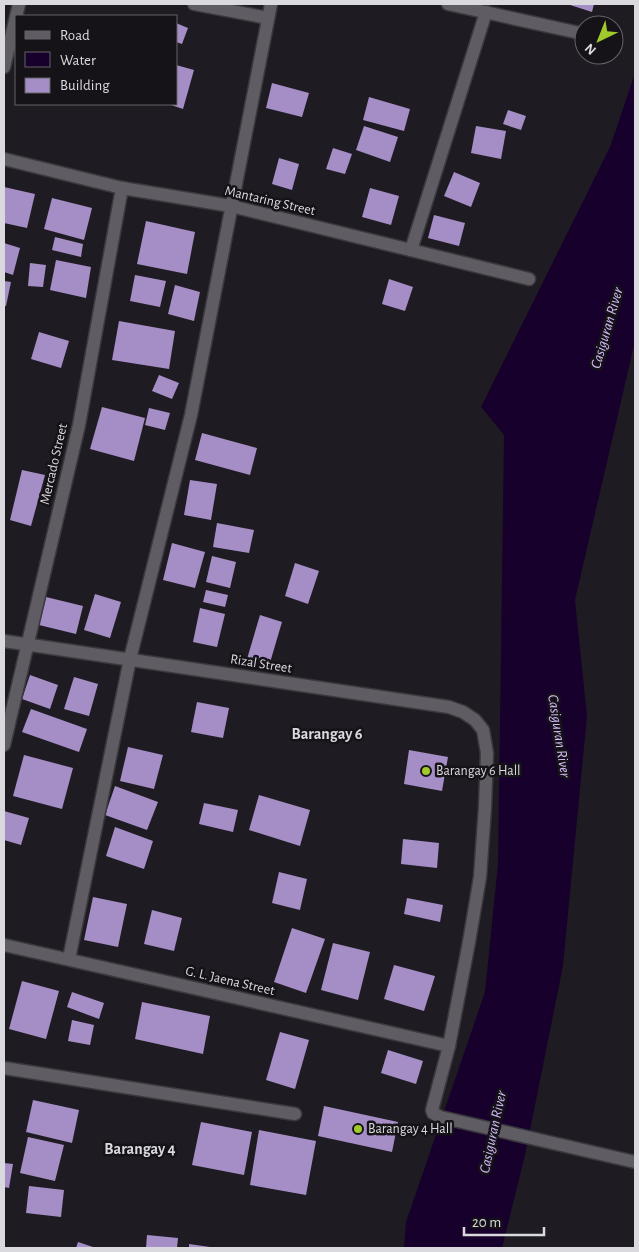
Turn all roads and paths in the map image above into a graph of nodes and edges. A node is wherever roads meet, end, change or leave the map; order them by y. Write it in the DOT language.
graph roads {
  1 [pos="194,4"];
  2 [pos="271,4"];
  3 [pos="448,4"];
  4 [pos="486,12"];
  5 [pos="268,18"];
  6 [pos="15,21"];
  7 [pos="574,32"];
  8 [pos="4,67"];
  9 [pos="4,159"];
  10 [pos="122,188"];
  11 [pos="231,206"];
  12 [pos="411,250"];
  13 [pos="529,279"];
  14 [pos="4,641"];
  15 [pos="27,644"];
  16 [pos="130,659"];
  17 [pos="4,745"];
  18 [pos="4,945"];
  19 [pos="69,959"];
  20 [pos="449,1046"];
  21 [pos="4,1068"];
  22 [pos="295,1114"];
  23 [pos="635,1162"];
  1 -- 5 [label="street"];
  2 -- 5 [label="street"];
  3 -- 4 [label="street"];
  4 -- 7 [label="street"];
  4 -- 12 [label="street"];
  5 -- 11 [label="street"];
  6 -- 8 [label="street"];
  9 -- 10 [label="street, Mantaring Street"];
  10 -- 11 [label="street, Mantaring Street"];
  10 -- 15 [label="street, Mercado Street"];
  11 -- 12 [label="street, Mantaring Street"];
  11 -- 16 [label="street"];
  12 -- 13 [label="street, Mantaring Street"];
  14 -- 15 [label="street, Rizal Street"];
  15 -- 16 [label="street, Rizal Street"];
  15 -- 17 [label="street, Mercado Street"];
  16 -- 19 [label="street"];
  16 -- 20 [label="street, Rizal Street"];
  18 -- 19 [label="street, G. L. Jaena Street"];
  19 -- 20 [label="street, G. L. Jaena Street"];
  20 -- 23 [label="street, Rizal Street"];
  21 -- 22 [label="street"];
}
